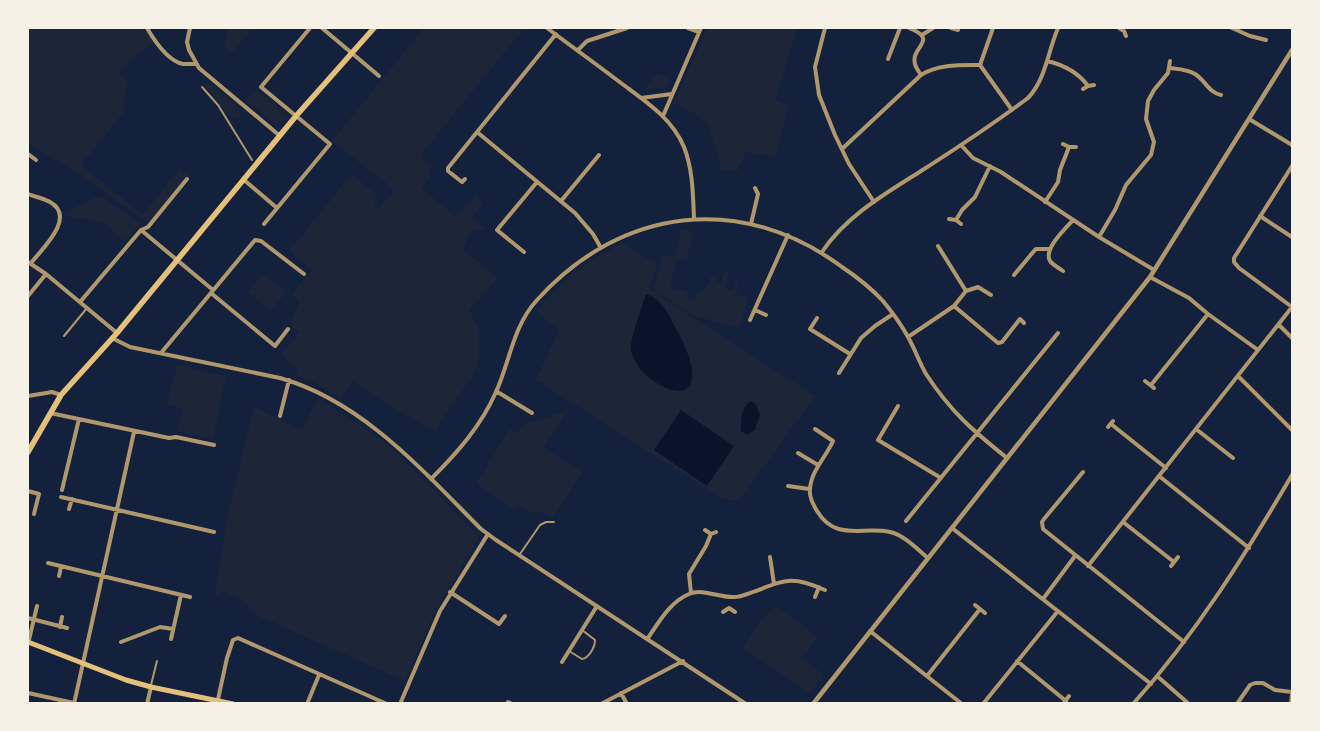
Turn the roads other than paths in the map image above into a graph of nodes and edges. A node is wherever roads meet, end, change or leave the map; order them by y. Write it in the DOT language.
graph roads {
  1 [pos="146,28"];
  2 [pos="190,28"];
  3 [pos="310,28"];
  4 [pos="322,28"];
  5 [pos="374,28"];
  6 [pos="548,28"];
  7 [pos="627,28"];
  8 [pos="688,28"];
  9 [pos="701,28"];
  10 [pos="825,28"];
  11 [pos="900,28"];
  12 [pos="909,28"];
  13 [pos="933,28"];
  14 [pos="951,28"];
  15 [pos="993,28"];
  16 [pos="1058,28"];
  17 [pos="1119,28"];
  18 [pos="1232,28"];
  19 [pos="958,30"];
  20 [pos="1125,31"];
  21 [pos="699,32"];
  22 [pos="556,34"];
  23 [pos="922,35"];
  24 [pos="1266,40"];
  25 [pos="578,50"];
  26 [pos="1292,50"];
  27 [pos="352,53"];
  28 [pos="888,58"];
  29 [pos="1048,60"];
  30 [pos="1170,61"];
  31 [pos="195,64"];
  32 [pos="980,65"];
  33 [pos="1170,68"];
  34 [pos="921,75"];
  35 [pos="379,76"];
  36 [pos="1094,85"];
  37 [pos="1088,86"];
  38 [pos="202,87"];
  39 [pos="1083,89"];
  40 [pos="672,94"];
  41 [pos="641,98"];
  42 [pos="1212,100"];
  43 [pos="1012,110"];
  44 [pos="296,116"];
  45 [pos="663,116"];
  46 [pos="1249,119"];
  47 [pos="477,132"];
  48 [pos="280,136"];
  49 [pos="1063,144"];
  50 [pos="961,145"];
  51 [pos="1292,145"];
  52 [pos="1069,147"];
  53 [pos="1076,147"];
  54 [pos="842,150"];
  55 [pos="28,155"];
  56 [pos="599,155"];
  57 [pos="36,160"];
  58 [pos="252,160"];
  59 [pos="28,163"];
  60 [pos="990,166"];
  61 [pos="1292,166"];
  62 [pos="187,179"];
  63 [pos="465,179"];
  64 [pos="244,180"];
  65 [pos="538,182"];
  66 [pos="755,188"];
  67 [pos="28,194"];
  68 [pos="561,201"];
  69 [pos="874,202"];
  70 [pos="1045,202"];
  71 [pos="278,208"];
  72 [pos="1260,216"];
  73 [pos="694,219"];
  74 [pos="949,219"];
  75 [pos="956,220"];
  76 [pos="1073,220"];
  77 [pos="264,224"];
  78 [pos="751,224"];
  79 [pos="961,224"];
  80 [pos="141,230"];
  81 [pos="788,236"];
  82 [pos="1099,237"];
  83 [pos="1292,237"];
  84 [pos="938,246"];
  85 [pos="601,248"];
  86 [pos="1050,249"];
  87 [pos="524,252"];
  88 [pos="822,252"];
  89 [pos="177,261"];
  90 [pos="29,262"];
  91 [pos="1154,270"];
  92 [pos="1063,271"];
  93 [pos="46,274"];
  94 [pos="304,274"];
  95 [pos="1014,275"];
  96 [pos="1150,277"];
  97 [pos="212,291"];
  98 [pos="966,291"];
  99 [pos="28,296"];
  100 [pos="991,296"];
  101 [pos="80,302"];
  102 [pos="954,306"];
  103 [pos="1292,307"];
  104 [pos="87,308"];
  105 [pos="755,310"];
  106 [pos="893,314"];
  107 [pos="1208,314"];
  108 [pos="766,315"];
  109 [pos="817,318"];
  110 [pos="750,320"];
  111 [pos="1024,322"];
  112 [pos="1279,325"];
  113 [pos="288,329"];
  114 [pos="117,333"];
  115 [pos="1058,333"];
  116 [pos="64,336"];
  117 [pos="908,337"];
  118 [pos="112,338"];
  119 [pos="1292,338"];
  120 [pos="1258,350"];
  121 [pos="161,353"];
  122 [pos="850,354"];
  123 [pos="838,373"];
  124 [pos="1238,376"];
  125 [pos="289,380"];
  126 [pos="1145,381"];
  127 [pos="496,391"];
  128 [pos="28,396"];
  129 [pos="61,396"];
  130 [pos="898,406"];
  131 [pos="50,413"];
  132 [pos="532,413"];
  133 [pos="280,416"];
  134 [pos="79,419"];
  135 [pos="1111,424"];
  136 [pos="815,429"];
  137 [pos="1196,429"];
  138 [pos="1292,430"];
  139 [pos="134,432"];
  140 [pos="977,434"];
  141 [pos="214,445"];
  142 [pos="28,452"];
  143 [pos="798,453"];
  144 [pos="1007,458"];
  145 [pos="1233,458"];
  146 [pos="818,465"];
  147 [pos="1166,468"];
  148 [pos="1082,472"];
  149 [pos="1292,474"];
  150 [pos="1159,476"];
  151 [pos="941,478"];
  152 [pos="431,479"];
  153 [pos="788,486"];
  154 [pos="810,488"];
  155 [pos="62,490"];
  156 [pos="28,491"];
  157 [pos="61,497"];
  158 [pos="72,500"];
  159 [pos="69,509"];
  160 [pos="117,510"];
  161 [pos="34,514"];
  162 [pos="906,521"];
  163 [pos="554,522"];
  164 [pos="1123,522"];
  165 [pos="952,528"];
  166 [pos="705,530"];
  167 [pos="206,531"];
  168 [pos="214,532"];
  169 [pos="716,532"];
  170 [pos="488,534"];
  171 [pos="710,534"];
  172 [pos="205,538"];
  173 [pos="1249,548"];
  174 [pos="519,556"];
  175 [pos="1075,556"];
  176 [pos="770,557"];
  177 [pos="1178,557"];
  178 [pos="928,558"];
  179 [pos="1174,562"];
  180 [pos="48,563"];
  181 [pos="1088,566"];
  182 [pos="1171,566"];
  183 [pos="61,567"];
  184 [pos="59,576"];
  185 [pos="102,576"];
  186 [pos="774,584"];
  187 [pos="818,587"];
  188 [pos="825,590"];
  189 [pos="450,592"];
  190 [pos="691,593"];
  191 [pos="181,595"];
  192 [pos="190,597"];
  193 [pos="730,597"];
  194 [pos="815,597"];
  195 [pos="1043,599"];
  196 [pos="976,605"];
  197 [pos="37,606"];
  198 [pos="597,606"];
  199 [pos="729,608"];
  200 [pos="980,609"];
  201 [pos="1058,611"];
  202 [pos="723,612"];
  203 [pos="735,612"];
  204 [pos="985,613"];
  205 [pos="505,616"];
  206 [pos="28,618"];
  207 [pos="62,618"];
  208 [pos="33,621"];
  209 [pos="60,627"];
  210 [pos="67,628"];
  211 [pos="173,629"];
  212 [pos="582,630"];
  213 [pos="870,631"];
  214 [pos="128,633"];
  215 [pos="648,638"];
  216 [pos="131,639"];
  217 [pos="171,639"];
  218 [pos="121,642"];
  219 [pos="1184,642"];
  220 [pos="28,643"];
  221 [pos="569,651"];
  222 [pos="157,661"];
  223 [pos="1017,661"];
  224 [pos="562,662"];
  225 [pos="683,662"];
  226 [pos="82,665"];
  227 [pos="319,675"];
  228 [pos="926,676"];
  229 [pos="1157,676"];
  230 [pos="1150,684"];
  231 [pos="151,687"];
  232 [pos="28,692"];
  233 [pos="621,693"];
  234 [pos="1292,693"];
  235 [pos="1070,696"];
  236 [pos="217,702"];
  237 [pos="1064,702"];
  238 [pos="74,703"];
  239 [pos="147,704"];
  240 [pos="233,704"];
  241 [pos="307,704"];
  242 [pos="387,704"];
  243 [pos="400,704"];
  244 [pos="601,704"];
  245 [pos="627,704"];
  246 [pos="746,704"];
  247 [pos="813,704"];
  248 [pos="962,704"];
  249 [pos="983,704"];
  250 [pos="1133,704"];
  251 [pos="1188,704"];
  252 [pos="1237,704"];
  253 [pos="1291,704"];
  1 -- 31 [label="street"];
  2 -- 31 [label="street"];
  3 -- 44 [label="street"];
  4 -- 27 [label="street"];
  5 -- 27 [label="main road"];
  6 -- 22 [label="street"];
  7 -- 25 [label="street"];
  8 -- 21 [label="street"];
  9 -- 21 [label="street"];
  10 -- 54 [label="street"];
  11 -- 28 [label="street"];
  12 -- 23 [label="street"];
  13 -- 23 [label="street"];
  14 -- 19 [label="street"];
  15 -- 32 [label="street"];
  16 -- 29 [label="street"];
  17 -- 20 [label="street"];
  18 -- 24 [label="street"];
  21 -- 40 [label="street"];
  22 -- 25 [label="street"];
  22 -- 47 [label="street"];
  23 -- 34 [label="street"];
  25 -- 41 [label="street"];
  26 -- 46 [label="street"];
  27 -- 35 [label="street"];
  27 -- 44 [label="main road"];
  29 -- 37 [label="street"];
  29 -- 43 [label="street"];
  30 -- 33 [label="street"];
  31 -- 48 [label="street"];
  32 -- 34 [label="street"];
  32 -- 43 [label="street"];
  33 -- 42 [label="street"];
  33 -- 82 [label="street"];
  34 -- 54 [label="street"];
  36 -- 37 [label="street"];
  37 -- 39 [label="street"];
  38 -- 58 [label="lane"];
  40 -- 41 [label="street"];
  40 -- 45 [label="street"];
  41 -- 45 [label="street"];
  43 -- 50 [label="street"];
  44 -- 48 [label="main road"];
  44 -- 71 [label="street"];
  45 -- 73 [label="street"];
  46 -- 51 [label="street"];
  46 -- 91 [label="street"];
  47 -- 63 [label="street"];
  47 -- 65 [label="street"];
  48 -- 64 [label="main road"];
  49 -- 52 [label="street"];
  50 -- 60 [label="street"];
  50 -- 69 [label="street"];
  52 -- 53 [label="street"];
  52 -- 70 [label="street"];
  54 -- 69 [label="street"];
  55 -- 57 [label="street"];
  55 -- 59 [label="street"];
  56 -- 68 [label="street"];
  60 -- 70 [label="street"];
  60 -- 75 [label="street"];
  61 -- 72 [label="street"];
  62 -- 80 [label="street"];
  64 -- 71 [label="street"];
  64 -- 89 [label="main road"];
  65 -- 68 [label="street"];
  65 -- 87 [label="street"];
  66 -- 78 [label="street"];
  67 -- 90 [label="street"];
  68 -- 85 [label="street"];
  69 -- 88 [label="street"];
  70 -- 76 [label="street"];
  71 -- 77 [label="street"];
  72 -- 83 [label="street"];
  72 -- 103 [label="street"];
  73 -- 78 [label="street"];
  73 -- 85 [label="street"];
  74 -- 75 [label="street"];
  75 -- 79 [label="street"];
  76 -- 82 [label="street"];
  76 -- 86 [label="street"];
  78 -- 81 [label="street"];
  80 -- 89 [label="street"];
  80 -- 101 [label="street"];
  81 -- 88 [label="street"];
  81 -- 105 [label="street"];
  82 -- 91 [label="street"];
  84 -- 98 [label="street"];
  85 -- 127 [label="street"];
  86 -- 92 [label="street"];
  86 -- 95 [label="street"];
  88 -- 106 [label="street"];
  89 -- 97 [label="street"];
  89 -- 114 [label="main road"];
  90 -- 93 [label="street"];
  91 -- 96 [label="street"];
  93 -- 99 [label="street"];
  93 -- 101 [label="street"];
  94 -- 97 [label="street"];
  96 -- 107 [label="street"];
  96 -- 144 [label="street"];
  97 -- 113 [label="street"];
  97 -- 121 [label="street"];
  98 -- 100 [label="street"];
  98 -- 102 [label="street"];
  101 -- 104 [label="street"];
  102 -- 111 [label="street"];
  102 -- 117 [label="street"];
  103 -- 112 [label="street"];
  104 -- 114 [label="street"];
  104 -- 116 [label="lane"];
  105 -- 108 [label="street"];
  105 -- 110 [label="street"];
  106 -- 117 [label="street"];
  106 -- 122 [label="street"];
  107 -- 120 [label="street"];
  107 -- 126 [label="street"];
  109 -- 122 [label="street"];
  112 -- 119 [label="street"];
  112 -- 120 [label="street"];
  114 -- 118 [label="main road"];
  115 -- 140 [label="street"];
  117 -- 140 [label="street"];
  118 -- 121 [label="street"];
  118 -- 129 [label="main road"];
  120 -- 124 [label="street"];
  121 -- 125 [label="street"];
  122 -- 123 [label="street"];
  124 -- 137 [label="street"];
  124 -- 138 [label="street"];
  125 -- 133 [label="street"];
  125 -- 152 [label="street"];
  127 -- 132 [label="street"];
  127 -- 152 [label="street"];
  128 -- 129 [label="street"];
  129 -- 131 [label="main road"];
  130 -- 151 [label="street"];
  131 -- 134 [label="street"];
  131 -- 142 [label="main road"];
  134 -- 139 [label="street"];
  134 -- 155 [label="street"];
  135 -- 147 [label="street"];
  136 -- 146 [label="street"];
  137 -- 145 [label="street"];
  137 -- 147 [label="street"];
  139 -- 141 [label="street"];
  139 -- 160 [label="street"];
  140 -- 144 [label="street"];
  140 -- 151 [label="street"];
  143 -- 146 [label="street"];
  144 -- 165 [label="street"];
  146 -- 154 [label="street"];
  147 -- 150 [label="street"];
  148 -- 175 [label="street"];
  149 -- 173 [label="street"];
  150 -- 164 [label="street"];
  150 -- 173 [label="street"];
  151 -- 162 [label="street"];
  152 -- 170 [label="street"];
  153 -- 154 [label="street"];
  154 -- 178 [label="street"];
  156 -- 161 [label="street"];
  157 -- 158 [label="street"];
  158 -- 159 [label="street"];
  158 -- 160 [label="street"];
  160 -- 167 [label="street"];
  160 -- 185 [label="street"];
  163 -- 174 [label="lane"];
  164 -- 179 [label="street"];
  164 -- 181 [label="street"];
  165 -- 178 [label="street"];
  165 -- 195 [label="street"];
  166 -- 171 [label="street"];
  167 -- 168 [label="street"];
  167 -- 172 [label="street"];
  169 -- 171 [label="street"];
  170 -- 174 [label="street"];
  170 -- 189 [label="street"];
  171 -- 190 [label="street"];
  173 -- 219 [label="street"];
  174 -- 198 [label="street"];
  175 -- 181 [label="street"];
  175 -- 195 [label="street"];
  176 -- 186 [label="street"];
  177 -- 179 [label="street"];
  178 -- 213 [label="street"];
  179 -- 182 [label="street"];
  180 -- 183 [label="street"];
  181 -- 219 [label="street"];
  183 -- 184 [label="street"];
  183 -- 185 [label="street"];
  185 -- 191 [label="street"];
  185 -- 226 [label="street"];
  186 -- 187 [label="street"];
  186 -- 193 [label="street"];
  187 -- 188 [label="street"];
  187 -- 194 [label="street"];
  189 -- 205 [label="street"];
  189 -- 243 [label="street"];
  190 -- 193 [label="street"];
  190 -- 215 [label="street"];
  191 -- 192 [label="street"];
  191 -- 211 [label="street"];
  193 -- 199 [label="street"];
  195 -- 201 [label="street"];
  196 -- 200 [label="street"];
  197 -- 208 [label="street"];
  198 -- 212 [label="street"];
  198 -- 215 [label="street"];
  199 -- 202 [label="street"];
  199 -- 203 [label="street"];
  200 -- 204 [label="street"];
  200 -- 228 [label="street"];
  201 -- 223 [label="street"];
  201 -- 230 [label="street"];
  206 -- 208 [label="street"];
  207 -- 209 [label="street"];
  208 -- 209 [label="street"];
  208 -- 220 [label="street"];
  209 -- 210 [label="street"];
  211 -- 216 [label="street"];
  211 -- 217 [label="street"];
  212 -- 221 [label="street"];
  212 -- 221 [label="lane"];
  213 -- 228 [label="street"];
  213 -- 247 [label="street"];
  214 -- 216 [label="street"];
  215 -- 225 [label="street"];
  216 -- 218 [label="street"];
  219 -- 229 [label="street"];
  220 -- 226 [label="main road"];
  221 -- 224 [label="street"];
  222 -- 231 [label="lane"];
  223 -- 237 [label="street"];
  223 -- 249 [label="street"];
  225 -- 233 [label="street"];
  225 -- 246 [label="street"];
  226 -- 231 [label="main road"];
  226 -- 238 [label="street"];
  227 -- 236 [label="street"];
  227 -- 241 [label="street"];
  227 -- 242 [label="street"];
  228 -- 248 [label="street"];
  229 -- 230 [label="street"];
  229 -- 251 [label="street"];
  230 -- 250 [label="street"];
  231 -- 236 [label="main road"];
  231 -- 239 [label="street"];
  232 -- 238 [label="street"];
  233 -- 244 [label="street"];
  233 -- 245 [label="street"];
  234 -- 252 [label="street"];
  234 -- 253 [label="street"];
  235 -- 237 [label="street"];
  236 -- 240 [label="main road"];
}
